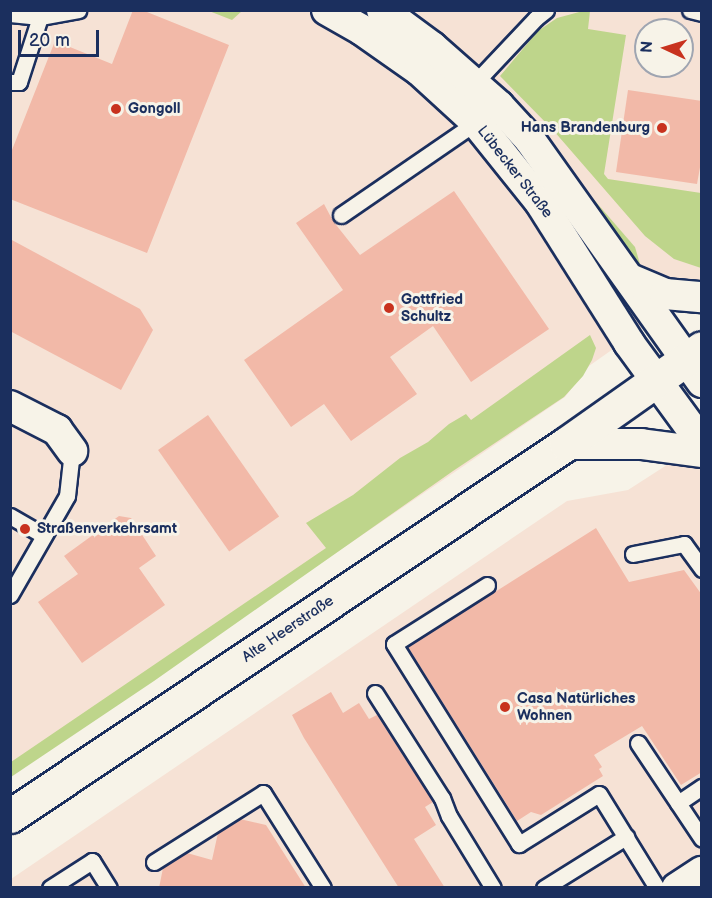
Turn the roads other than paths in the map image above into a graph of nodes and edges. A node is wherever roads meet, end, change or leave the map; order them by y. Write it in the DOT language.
graph roads {
  1 [pos="78,10"];
  2 [pos="327,10"];
  3 [pos="382,10"];
  4 [pos="690,10"];
  5 [pos="537,13"];
  6 [pos="702,13"];
  7 [pos="10,14"];
  8 [pos="40,17"];
  9 [pos="10,82"];
  10 [pos="476,104"];
  11 [pos="341,215"];
  12 [pos="630,279"];
  13 [pos="702,297"];
  14 [pos="696,363"];
  15 [pos="657,379"];
  16 [pos="10,406"];
  17 [pos="702,443"];
  18 [pos="566,444"];
  19 [pos="72,451"];
  20 [pos="702,452"];
  21 [pos="10,516"];
  22 [pos="44,536"];
  23 [pos="633,554"];
  24 [pos="702,569"];
  25 [pos="487,585"];
  26 [pos="10,595"];
  27 [pos="375,693"];
  28 [pos="638,743"];
  29 [pos="702,787"];
  30 [pos="678,803"];
  31 [pos="10,816"];
  32 [pos="626,837"];
  33 [pos="702,839"];
  34 [pos="154,862"];
  35 [pos="702,872"];
  36 [pos="50,888"];
  37 [pos="109,888"];
  38 [pos="323,888"];
  39 [pos="493,888"];
  40 [pos="544,888"];
  41 [pos="657,888"];
  42 [pos="677,888"];
  1 -- 8 [label="lane"];
  2 -- 10 [label="street, Lübecker Straße"];
  3 -- 10 [label="street, Lübecker Straße"];
  4 -- 6 [label="lane"];
  5 -- 10 [label="lane"];
  7 -- 8 [label="lane"];
  8 -- 9 [label="lane"];
  10 -- 11 [label="lane"];
  10 -- 12 [label="street, Lübecker Straße"];
  10 -- 15 [label="street, Lübecker Straße"];
  12 -- 13 [label="street"];
  12 -- 14 [label="street, Lübecker Straße"];
  14 -- 15 [label="street, Alte Heerstraße"];
  15 -- 17 [label="street, Lübecker Straße"];
  15 -- 18 [label="street, Alte Heerstraße"];
  16 -- 19 [label="street"];
  18 -- 20 [label="street"];
  18 -- 31 [label="street, Alte Heerstraße"];
  19 -- 22 [label="lane"];
  21 -- 22 [label="lane"];
  22 -- 26 [label="lane"];
  23 -- 24 [label="lane"];
  25 -- 32 [label="lane"];
  27 -- 39 [label="lane"];
  28 -- 30 [label="lane"];
  29 -- 30 [label="lane"];
  30 -- 33 [label="lane"];
  32 -- 40 [label="lane"];
  32 -- 41 [label="lane"];
  34 -- 38 [label="lane"];
  35 -- 42 [label="street"];
  36 -- 37 [label="lane"];
}
